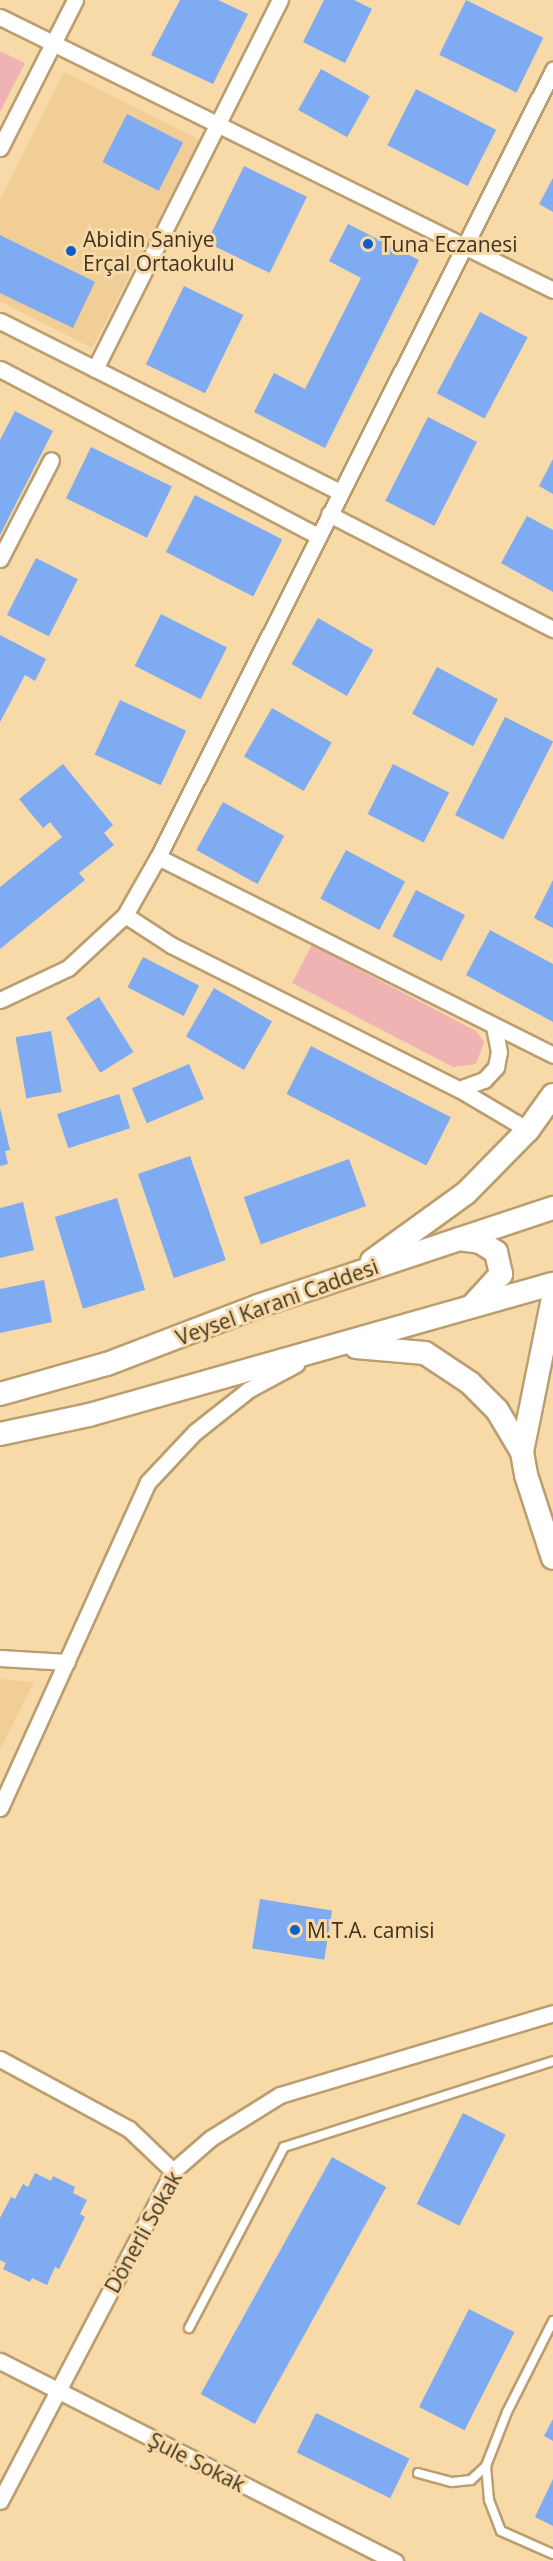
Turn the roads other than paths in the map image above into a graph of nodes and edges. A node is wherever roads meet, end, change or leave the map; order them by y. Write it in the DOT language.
graph roads {
  1 [pos="75,0"];
  2 [pos="280,0"];
  3 [pos="0,17"];
  4 [pos="54,44"];
  5 [pos="553,70"];
  6 [pos="218,124"];
  7 [pos="0,148"];
  8 [pos="464,246"];
  9 [pos="553,290"];
  10 [pos="0,321"];
  11 [pos="0,369"];
  12 [pos="94,369"];
  13 [pos="51,460"];
  14 [pos="340,492"];
  15 [pos="329,514"];
  16 [pos="318,536"];
  17 [pos="0,559"];
  18 [pos="553,629"];
  19 [pos="158,857"];
  20 [pos="125,915"];
  21 [pos="0,1000"];
  22 [pos="494,1027"];
  23 [pos="553,1055"];
  24 [pos="459,1089"];
  25 [pos="553,1095"];
  26 [pos="528,1130"];
  27 [pos="553,1208"];
  28 [pos="457,1239"];
  29 [pos="354,1274"];
  30 [pos="553,1284"];
  31 [pos="553,1298"];
  32 [pos="470,1308"];
  33 [pos="328,1347"];
  34 [pos="0,1394"];
  35 [pos="0,1434"];
  36 [pos="522,1452"];
  37 [pos="553,1558"];
  38 [pos="0,1658"];
  39 [pos="67,1662"];
  40 [pos="0,1808"];
  41 [pos="553,2013"];
  42 [pos="0,2059"];
  43 [pos="553,2061"];
  44 [pos="173,2171"];
  45 [pos="553,2321"];
  46 [pos="189,2328"];
  47 [pos="0,2361"];
  48 [pos="56,2391"];
  49 [pos="486,2466"];
  50 [pos="418,2473"];
  51 [pos="0,2501"];
  52 [pos="553,2554"];
  53 [pos="395,2561"];
  1 -- 4 [label="street"];
  2 -- 6 [label="street"];
  3 -- 4 [label="street"];
  4 -- 6 [label="street"];
  4 -- 7 [label="street"];
  5 -- 8 [label="street"];
  6 -- 8 [label="street"];
  6 -- 12 [label="street"];
  8 -- 9 [label="street"];
  8 -- 14 [label="street"];
  10 -- 12 [label="street"];
  11 -- 16 [label="street"];
  12 -- 14 [label="street"];
  13 -- 17 [label="street"];
  14 -- 15 [label="street"];
  15 -- 16 [label="street"];
  15 -- 18 [label="street"];
  16 -- 19 [label="street"];
  19 -- 20 [label="street"];
  19 -- 22 [label="street"];
  20 -- 21 [label="street"];
  20 -- 24 [label="street"];
  22 -- 23 [label="street"];
  22 -- 24 [label="street"];
  24 -- 26 [label="street"];
  25 -- 26 [label="main road"];
  26 -- 29 [label="main road"];
  27 -- 28 [label="main road, Veysel Karani Caddesi"];
  28 -- 29 [label="main road, Veysel Karani Caddesi"];
  28 -- 32 [label="main road"];
  29 -- 34 [label="main road, Veysel Karani Caddesi"];
  30 -- 32 [label="main road"];
  31 -- 36 [label="main road"];
  32 -- 33 [label="main road"];
  33 -- 35 [label="main road"];
  33 -- 36 [label="main road"];
  33 -- 39 [label="street"];
  36 -- 37 [label="main road"];
  38 -- 39 [label="street"];
  39 -- 40 [label="street"];
  41 -- 44 [label="street, Dönerli Sokak"];
  42 -- 44 [label="street"];
  43 -- 46 [label="lane"];
  44 -- 48 [label="street, Dönerli Sokak"];
  45 -- 49 [label="lane"];
  47 -- 48 [label="street, Şule Sokak"];
  48 -- 51 [label="street, Dönerli Sokak"];
  48 -- 53 [label="street, Şule Sokak"];
  49 -- 50 [label="lane"];
  49 -- 52 [label="lane"];
}
